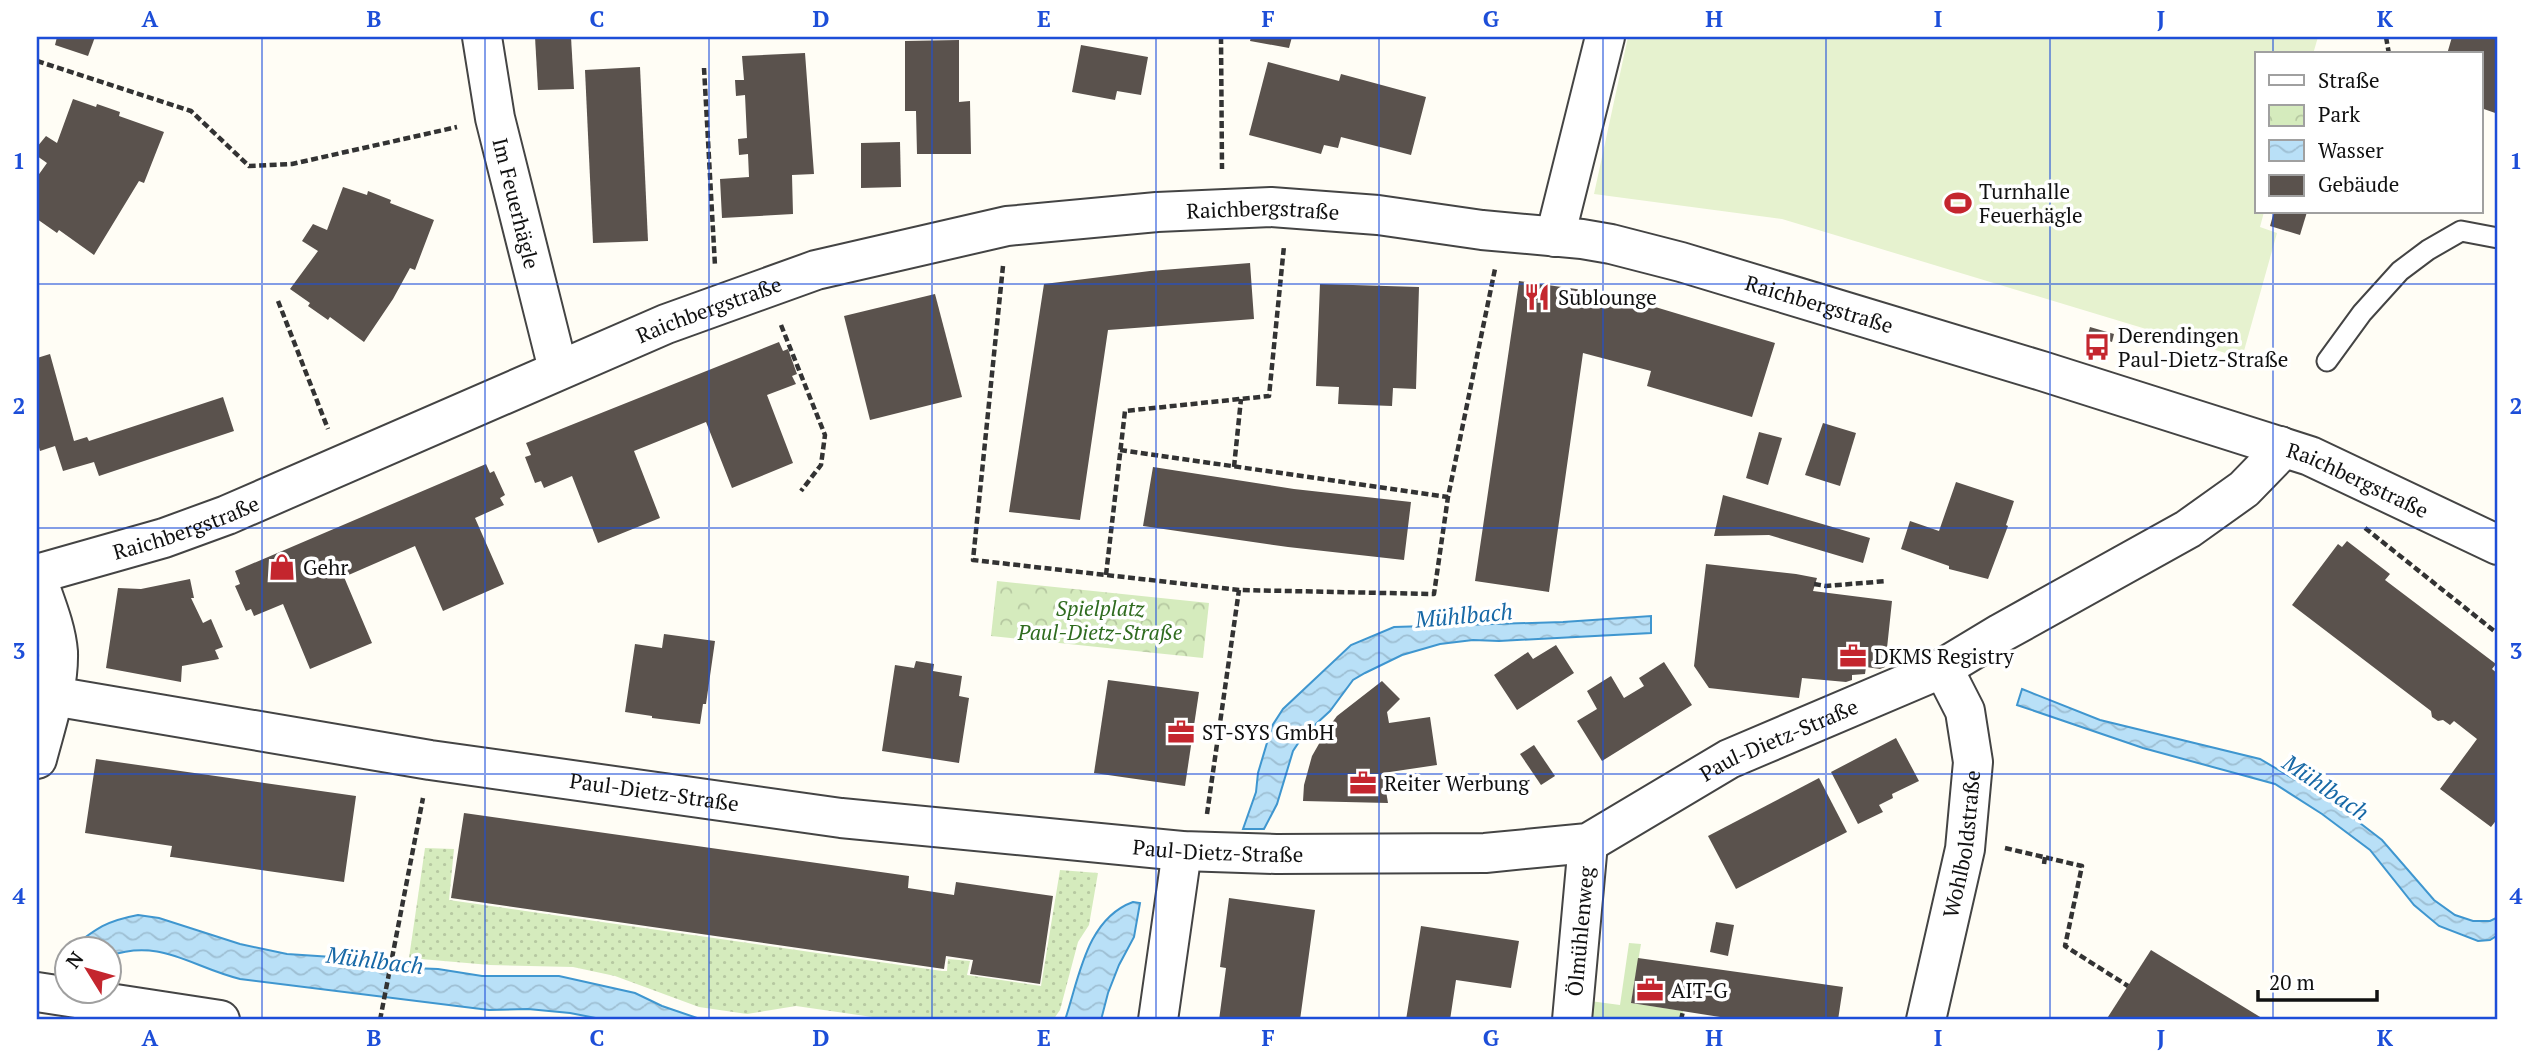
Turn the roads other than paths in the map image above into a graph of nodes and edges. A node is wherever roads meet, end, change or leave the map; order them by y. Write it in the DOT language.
graph roads {
  1 [pos="482,37"];
  2 [pos="1605,37"];
  3 [pos="1555,237"];
  4 [pos="2498,238"];
  5 [pos="2327,361"];
  6 [pos="558,369"];
  7 [pos="2280,446"];
  8 [pos="2498,545"];
  9 [pos="37,576"];
  10 [pos="1944,668"];
  11 [pos="53,696"];
  12 [pos="37,759"];
  13 [pos="1588,844"];
  14 [pos="1192,851"];
  15 [pos="110,1004"];
  16 [pos="218,1020"];
  17 [pos="1158,1020"];
  18 [pos="1572,1020"];
  19 [pos="1926,1020"];
  1 -- 6 [label="street, Im Feuerhägle"];
  2 -- 3 [label="street"];
  3 -- 6 [label="street, Raichbergstraße"];
  3 -- 7 [label="street, Raichbergstraße"];
  4 -- 5 [label="lane"];
  6 -- 9 [label="street, Raichbergstraße"];
  7 -- 8 [label="street, Raichbergstraße"];
  7 -- 10 [label="street, Paul-Dietz-Straße"];
  9 -- 11 [label="street"];
  10 -- 13 [label="street, Paul-Dietz-Straße"];
  10 -- 19 [label="street, Wohlboldstraße"];
  11 -- 12 [label="street"];
  11 -- 14 [label="street, Paul-Dietz-Straße"];
  13 -- 14 [label="street, Paul-Dietz-Straße"];
  13 -- 18 [label="street, Ölmühlenweg"];
  14 -- 17 [label="street"];
  15 -- 16 [label="street"];
}
